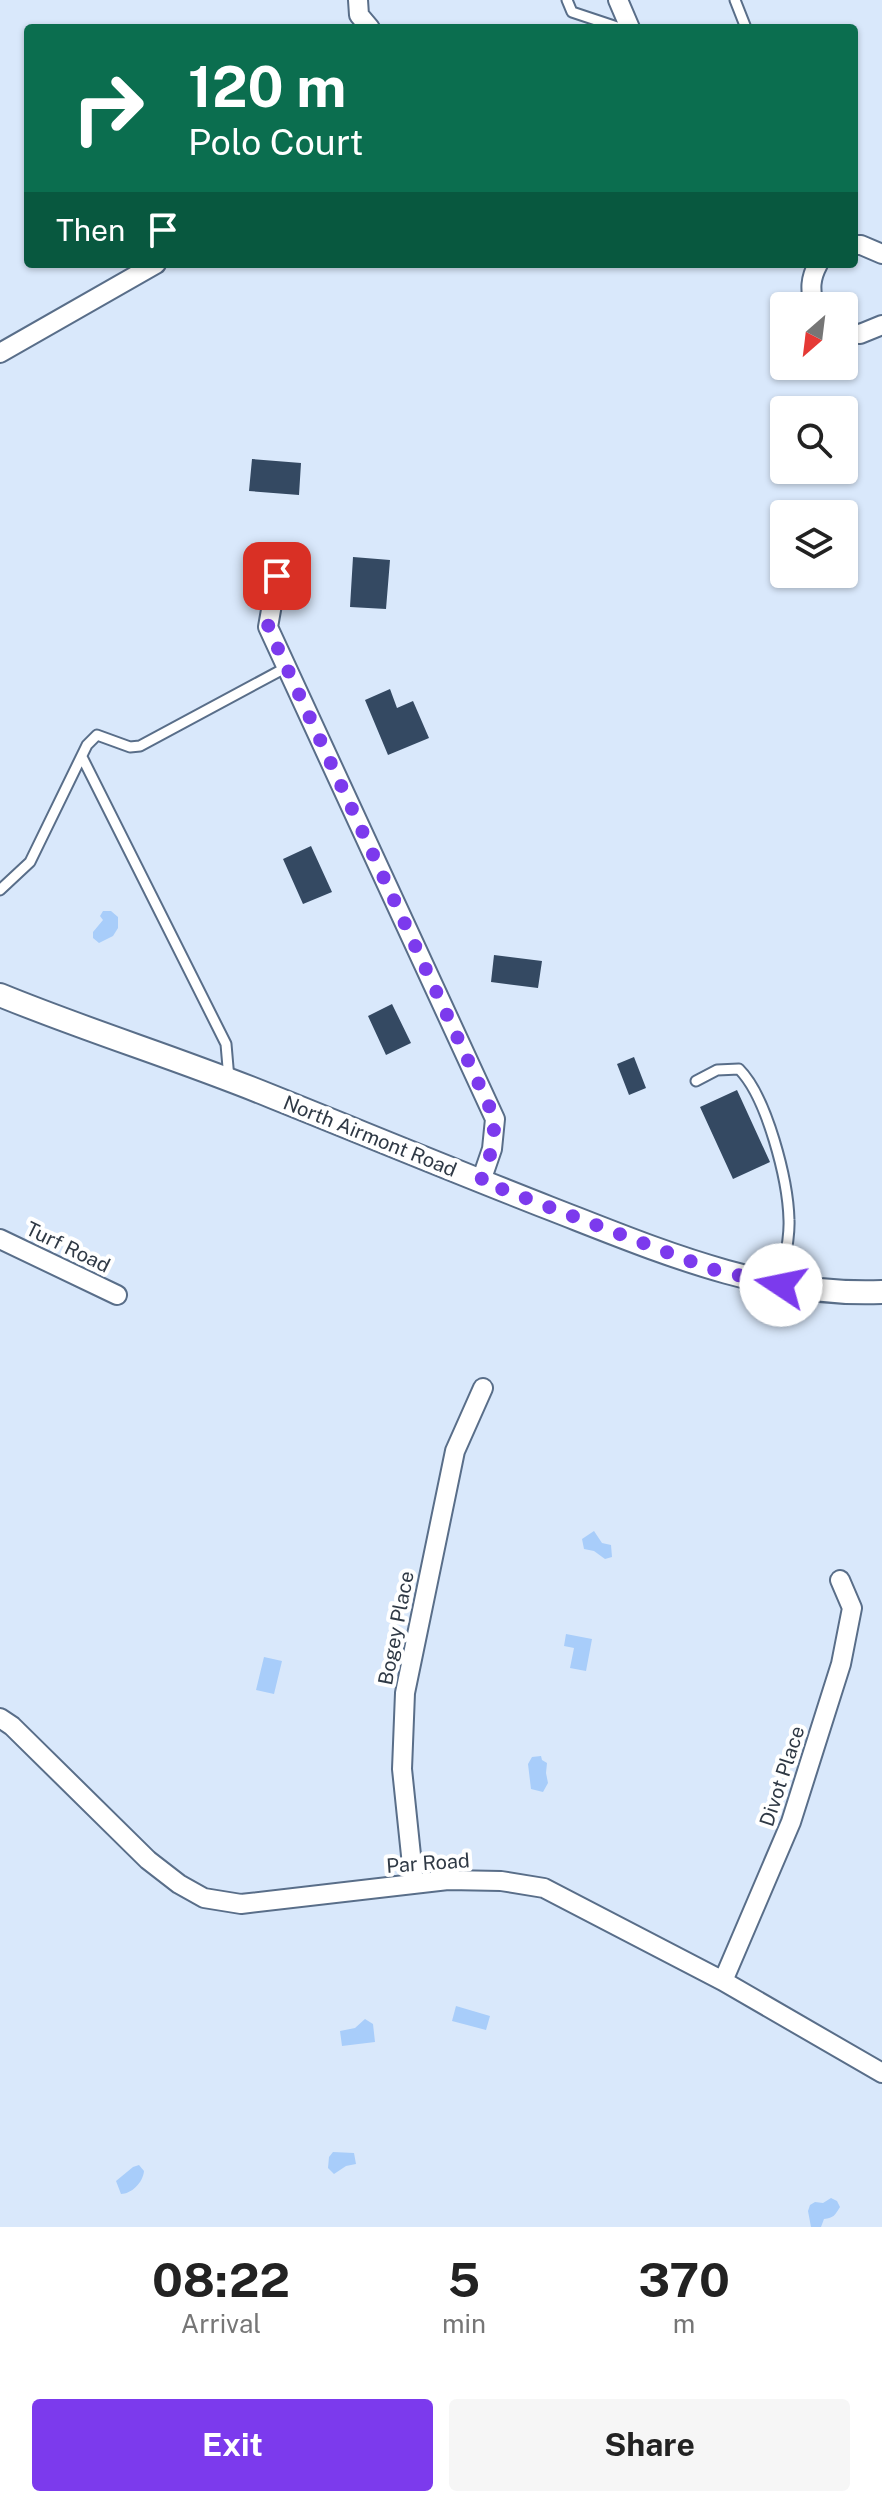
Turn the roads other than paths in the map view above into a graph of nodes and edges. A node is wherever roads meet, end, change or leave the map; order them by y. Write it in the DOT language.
graph roads {
  1 [pos="358,0"];
  2 [pos="567,0"];
  3 [pos="618,0"];
  4 [pos="735,0"];
  5 [pos="367,24"];
  6 [pos="608,24"];
  7 [pos="628,24"];
  8 [pos="744,24"];
  9 [pos="858,245"];
  10 [pos="882,254"];
  11 [pos="144,268"];
  12 [pos="816,268"];
  13 [pos="810,292"];
  14 [pos="882,325"];
  15 [pos="858,334"];
  16 [pos="0,353"];
  17 [pos="277,576"];
  18 [pos="287,667"];
  19 [pos="82,757"];
  20 [pos="0,890"];
  21 [pos="0,995"];
  22 [pos="229,1079"];
  23 [pos="696,1081"];
  24 [pos="481,1181"];
  25 [pos="0,1239"];
  26 [pos="781,1285"];
  27 [pos="882,1292"];
  28 [pos="117,1295"];
  29 [pos="483,1388"];
  30 [pos="840,1580"];
  31 [pos="0,1718"];
  32 [pos="414,1884"];
  33 [pos="723,1981"];
  34 [pos="882,2073"];
  1 -- 5 [label="street"];
  2 -- 6 [label="lane"];
  3 -- 7 [label="street"];
  4 -- 8 [label="lane"];
  9 -- 10 [label="street"];
  11 -- 16 [label="street"];
  12 -- 13 [label="street"];
  14 -- 15 [label="street"];
  17 -- 18 [label="street"];
  18 -- 19 [label="lane"];
  18 -- 24 [label="street"];
  19 -- 20 [label="lane"];
  19 -- 22 [label="lane"];
  21 -- 22 [label="street, North Airmont Road"];
  22 -- 24 [label="street, North Airmont Road"];
  23 -- 26 [label="lane"];
  24 -- 26 [label="street, North Airmont Road"];
  25 -- 28 [label="street, Turf Road"];
  26 -- 27 [label="street, North Airmont Road"];
  29 -- 32 [label="street, Bogey Place"];
  30 -- 33 [label="street, Divot Place"];
  31 -- 32 [label="street, Par Road"];
  32 -- 33 [label="street, Par Road"];
  33 -- 34 [label="street, Par Road"];
}
